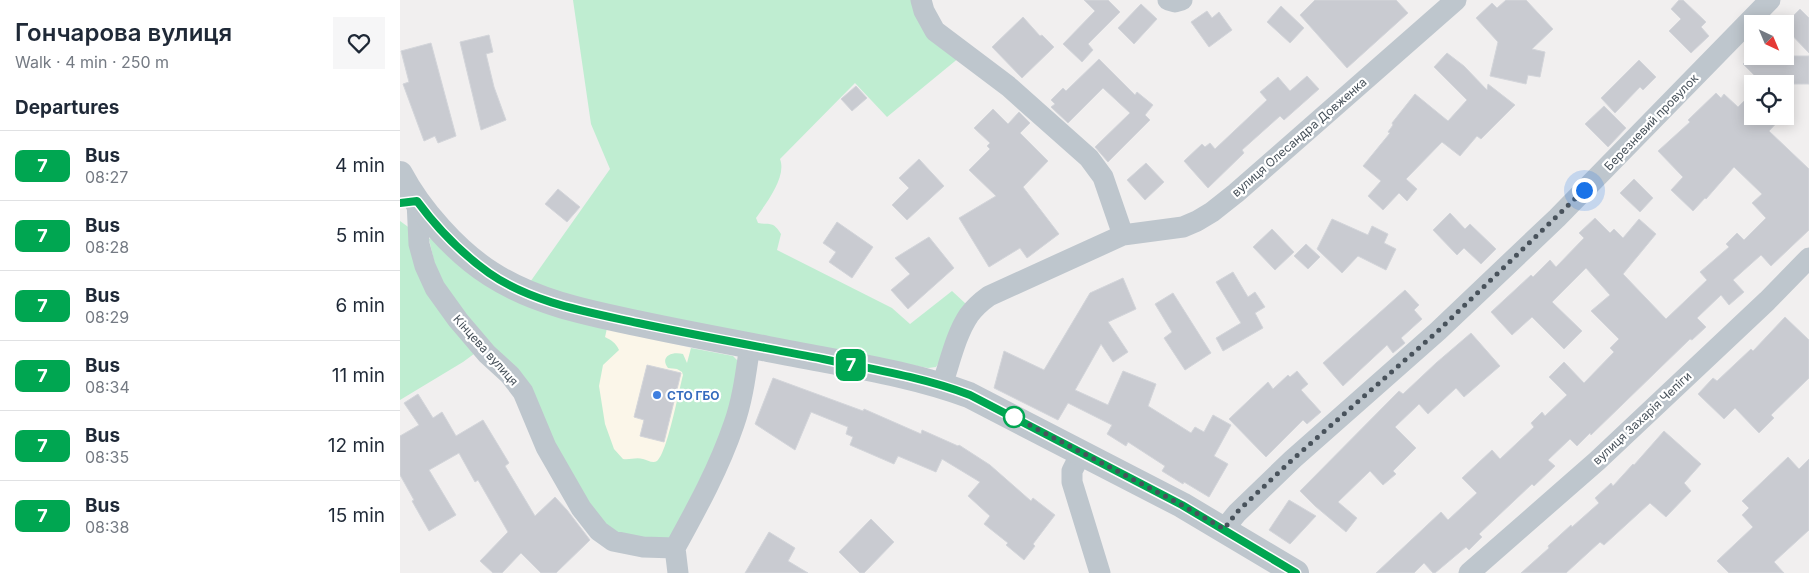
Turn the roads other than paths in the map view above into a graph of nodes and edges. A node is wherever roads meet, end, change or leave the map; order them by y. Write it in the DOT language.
graph roads {
  1 [pos="921,0"];
  2 [pos="1168,0"];
  3 [pos="1182,0"];
  4 [pos="1456,0"];
  5 [pos="1770,0"];
  6 [pos="400,174"];
  7 [pos="408,202"];
  8 [pos="1123,235"];
  9 [pos="1809,258"];
  10 [pos="750,345"];
  11 [pos="942,385"];
  12 [pos="1081,453"];
  13 [pos="1224,529"];
  14 [pos="675,548"];
  15 [pos="678,573"];
  16 [pos="1100,573"];
  17 [pos="1296,573"];
  18 [pos="1469,573"];
  1 -- 8 [label="street"];
  2 -- 3 [label="street"];
  4 -- 8 [label="street, вулиця Олесандра Довженка"];
  5 -- 13 [label="street, Березневий провулок"];
  6 -- 7 [label="street"];
  7 -- 10 [label="street"];
  7 -- 14 [label="street, Кінцева вулиця"];
  8 -- 11 [label="street, вулиця Олесандра Довженка"];
  9 -- 18 [label="street, вулиця Захарія Чепіги"];
  10 -- 11 [label="street"];
  10 -- 14 [label="street"];
  11 -- 12 [label="street"];
  12 -- 13 [label="street"];
  12 -- 16 [label="street"];
  13 -- 17 [label="street"];
  14 -- 15 [label="street"];
}
